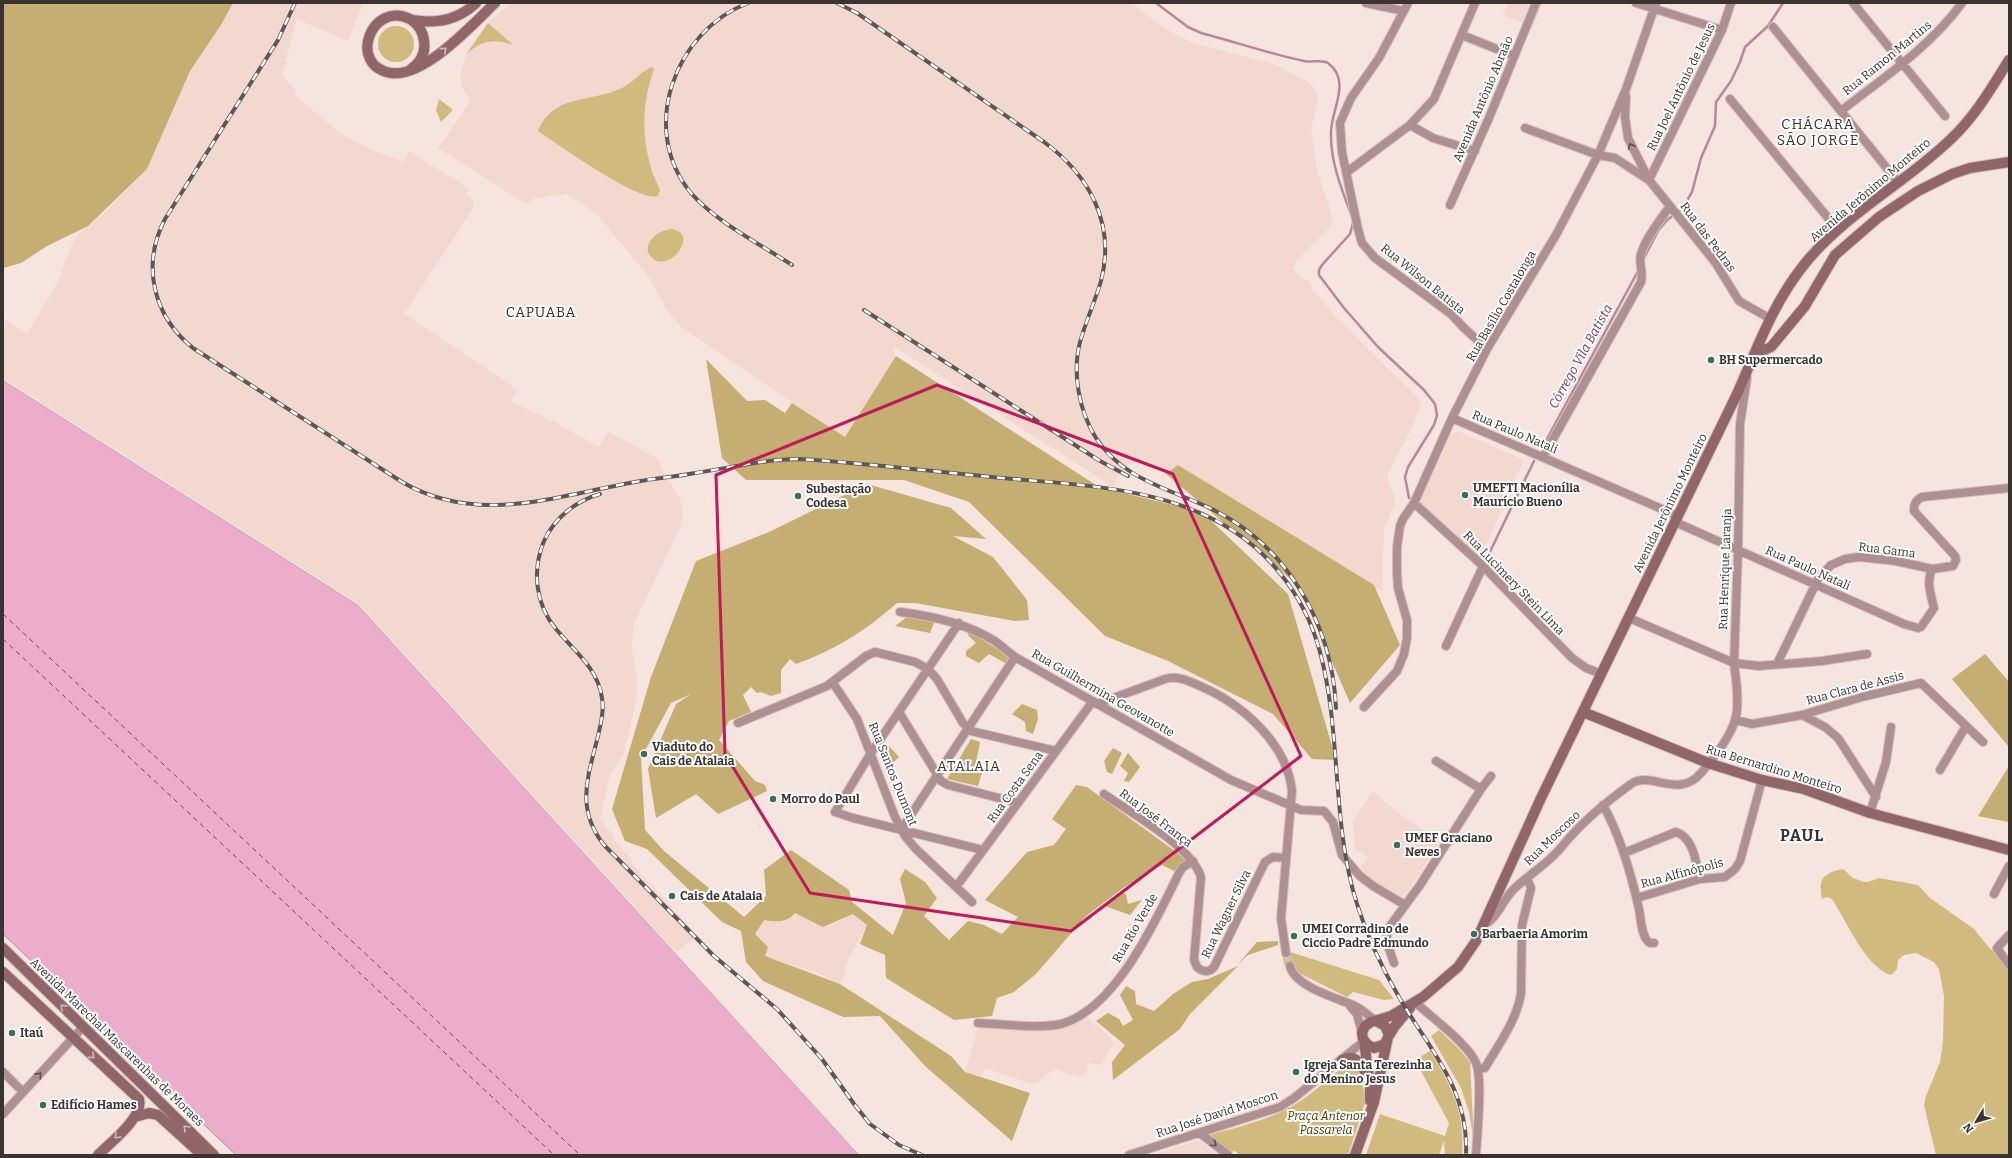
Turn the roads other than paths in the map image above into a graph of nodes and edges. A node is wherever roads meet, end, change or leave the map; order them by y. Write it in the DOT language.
graph roads {
  1 [pos="476,3"];
  2 [pos="495,3"];
  3 [pos="1366,3"];
  4 [pos="1475,3"];
  5 [pos="1536,3"];
  6 [pos="1636,3"];
  7 [pos="1731,3"];
  8 [pos="1853,3"];
  9 [pos="1962,3"];
  10 [pos="1655,6"];
  11 [pos="1406,7"];
  12 [pos="412,20"];
  13 [pos="1773,27"];
  14 [pos="1722,30"];
  15 [pos="1462,35"];
  16 [pos="1514,56"];
  17 [pos="2009,60"];
  18 [pos="1902,63"];
  19 [pos="410,70"];
  20 [pos="1626,89"];
  21 [pos="1730,98"];
  22 [pos="1841,111"];
  23 [pos="1945,116"];
  24 [pos="1410,125"];
  25 [pos="1525,128"];
  26 [pos="1475,151"];
  27 [pos="1598,155"];
  28 [pos="2009,162"];
  29 [pos="1347,172"];
  30 [pos="1649,180"];
  31 [pos="1898,182"];
  32 [pos="1450,205"];
  33 [pos="1675,212"];
  34 [pos="1838,230"];
  35 [pos="1769,318"];
  36 [pos="1487,349"];
  37 [pos="1756,350"];
  38 [pos="1749,367"];
  39 [pos="1452,418"];
  40 [pos="1543,458"];
  41 [pos="2009,488"];
  42 [pos="1414,503"];
  43 [pos="1676,519"];
  44 [pos="1738,551"];
  45 [pos="1483,566"];
  46 [pos="1932,569"];
  47 [pos="1815,584"];
  48 [pos="900,612"];
  49 [pos="1629,618"];
  50 [pos="959,624"];
  51 [pos="1446,646"];
  52 [pos="1867,654"];
  53 [pos="1015,657"];
  54 [pos="1734,663"];
  55 [pos="1777,664"];
  56 [pos="928,669"];
  57 [pos="1602,674"];
  58 [pos="833,683"];
  59 [pos="1095,703"];
  60 [pos="1364,707"];
  61 [pos="899,712"];
  62 [pos="1583,712"];
  63 [pos="1802,715"];
  64 [pos="1736,720"];
  65 [pos="738,723"];
  66 [pos="1966,726"];
  67 [pos="1891,727"];
  68 [pos="968,729"];
  69 [pos="1983,742"];
  70 [pos="1056,751"];
  71 [pos="871,753"];
  72 [pos="1436,761"];
  73 [pos="1708,763"];
  74 [pos="1940,770"];
  75 [pos="937,776"];
  76 [pos="1491,776"];
  77 [pos="1760,779"];
  78 [pos="1481,789"];
  79 [pos="1104,794"];
  80 [pos="1876,798"];
  81 [pos="1018,803"];
  82 [pos="1292,804"];
  83 [pos="1603,805"];
  84 [pos="1870,813"];
  85 [pos="1746,822"];
  86 [pos="901,830"];
  87 [pos="983,850"];
  88 [pos="2009,850"];
  89 [pos="1624,853"];
  90 [pos="1286,858"];
  91 [pos="1193,861"];
  92 [pos="2009,866"];
  93 [pos="1527,878"];
  94 [pos="1700,880"];
  95 [pos="956,887"];
  96 [pos="1994,894"];
  97 [pos="1636,898"];
  98 [pos="972,902"];
  99 [pos="1405,905"];
  100 [pos="1483,925"];
  101 [pos="2009,935"];
  102 [pos="1654,943"];
  103 [pos="3,948"];
  104 [pos="1286,953"];
  105 [pos="1394,963"];
  106 [pos="2009,965"];
  107 [pos="1290,966"];
  108 [pos="4,974"];
  109 [pos="1415,1002"];
  110 [pos="1346,1003"];
  111 [pos="1376,1021"];
  112 [pos="978,1023"];
  113 [pos="83,1027"];
  114 [pos="1363,1037"];
  115 [pos="1388,1037"];
  116 [pos="72,1038"];
  117 [pos="1342,1060"];
  118 [pos="1478,1069"];
  119 [pos="3,1072"];
  120 [pos="1370,1086"];
  121 [pos="23,1092"];
  122 [pos="3,1114"];
  123 [pos="1369,1116"];
  124 [pos="135,1117"];
  125 [pos="1200,1133"];
  126 [pos="1477,1141"];
  127 [pos="98,1155"];
  128 [pos="202,1155"];
  129 [pos="214,1155"];
  130 [pos="1129,1155"];
  131 [pos="1228,1155"];
  132 [pos="1355,1155"];
  133 [pos="1476,1155"];
  134 [pos="1483,1155"];
  1 -- 12 [label="street"];
  19 -- 2 [label="street, one-way"];
  3 -- 11 [label="street"];
  4 -- 15 [label="street"];
  5 -- 16 [label="street, Avenida Antônio Abraão"];
  6 -- 10 [label="street"];
  7 -- 14 [label="street, Rua Joel Antônio de Jesus"];
  8 -- 18 [label="street"];
  9 -- 18 [label="street, Rua Ramon Martins"];
  10 -- 14 [label="street"];
  10 -- 20 [label="street, Rua Basílio Costalonga"];
  11 -- 29 [label="street, Rua Wilson Batista"];
  12 -- 19 [label="street"];
  12 -- 19 [label="street"];
  13 -- 22 [label="street"];
  14 -- 30 [label="street, Rua Joel Antônio de Jesus"];
  15 -- 16 [label="street"];
  15 -- 24 [label="street"];
  16 -- 26 [label="street, Avenida Antônio Abraão"];
  17 -- 31 [label="street, Avenida Jerônimo Monteiro"];
  18 -- 22 [label="street, Rua Ramon Martins"];
  18 -- 23 [label="street"];
  20 -- 27 [label="street, Rua Basílio Costalonga"];
  30 -- 20 [label="street, Rua das Pedras, one-way"];
  21 -- 34 [label="street"];
  22 -- 31 [label="street"];
  24 -- 26 [label="street"];
  24 -- 29 [label="street"];
  25 -- 27 [label="street, Rua das Pedras"];
  26 -- 32 [label="street, Avenida Antônio Abraão"];
  27 -- 30 [label="street, Rua das Pedras"];
  27 -- 36 [label="street, Rua Basílio Costalonga"];
  28 -- 37 [label="street"];
  29 -- 36 [label="street, Rua Wilson Batista"];
  30 -- 33 [label="street, Rua das Pedras"];
  31 -- 34 [label="street, Avenida Jerônimo Monteiro"];
  33 -- 35 [label="street, Rua das Pedras"];
  33 -- 40 [label="street"];
  34 -- 35 [label="street, Avenida Jerônimo Monteiro"];
  35 -- 37 [label="street, Avenida Jerônimo Monteiro"];
  36 -- 39 [label="street, Rua Basílio Costalonga"];
  37 -- 38 [label="street, Avenida Jerônimo Monteiro"];
  38 -- 43 [label="street, Avenida Jerônimo Monteiro"];
  38 -- 44 [label="street, Rua Henrique Laranja"];
  39 -- 40 [label="street, Rua Paulo Natali"];
  39 -- 42 [label="street, Rua Basílio Costalonga"];
  40 -- 43 [label="street, Rua Paulo Natali"];
  41 -- 46 [label="street, Rua Gama"];
  42 -- 45 [label="street, Rua Lucimery Stein Lima"];
  42 -- 60 [label="street, Rua Basílio Costalonga"];
  43 -- 44 [label="street, Rua Paulo Natali"];
  43 -- 49 [label="street, Avenida Jerônimo Monteiro"];
  44 -- 47 [label="street, Rua Paulo Natali"];
  44 -- 54 [label="street, Rua Henrique Laranja"];
  45 -- 51 [label="street"];
  45 -- 57 [label="street, Rua Lucimery Stein Lima"];
  46 -- 47 [label="street, Rua Gama"];
  46 -- 47 [label="street, Rua Paulo Natali"];
  47 -- 55 [label="street, Rua Gama"];
  48 -- 50 [label="street, Rua Guilhermina Geovanotte"];
  49 -- 54 [label="street"];
  49 -- 57 [label="street, Avenida Jerônimo Monteiro"];
  50 -- 53 [label="street, Rua Guilhermina Geovanotte"];
  50 -- 56 [label="street"];
  52 -- 55 [label="street"];
  53 -- 59 [label="street, Rua Guilhermina Geovanotte"];
  53 -- 68 [label="street"];
  54 -- 55 [label="street"];
  54 -- 64 [label="street, Rua Henrique Laranja"];
  56 -- 58 [label="street"];
  56 -- 61 [label="street"];
  56 -- 68 [label="street"];
  57 -- 62 [label="street, Avenida Jerônimo Monteiro"];
  58 -- 65 [label="street"];
  58 -- 71 [label="street, Rua Santos Dumont"];
  59 -- 70 [label="street, Rua Costa Sena"];
  59 -- 82 [label="street, Rua Guilhermina Geovanotte"];
  59 -- 82 [label="street"];
  61 -- 71 [label="street"];
  61 -- 75 [label="street"];
  62 -- 73 [label="street, Rua Bernardino Monteiro"];
  62 -- 100 [label="street, Avenida Jerônimo Monteiro"];
  63 -- 64 [label="street, Rua Clara de Assis"];
  63 -- 66 [label="street, Rua Clara de Assis"];
  63 -- 80 [label="street"];
  64 -- 73 [label="street, Rua Henrique Laranja"];
  66 -- 69 [label="street, Rua Clara de Assis"];
  66 -- 74 [label="street"];
  67 -- 80 [label="street"];
  68 -- 70 [label="street"];
  68 -- 75 [label="street"];
  70 -- 81 [label="street, Rua Costa Sena"];
  71 -- 86 [label="street, Rua Santos Dumont"];
  71 -- 86 [label="street"];
  72 -- 78 [label="street"];
  73 -- 77 [label="street, Rua Bernardino Monteiro"];
  73 -- 83 [label="street, Rua Moscoso"];
  75 -- 81 [label="street"];
  75 -- 86 [label="street"];
  76 -- 78 [label="street"];
  77 -- 84 [label="street, Rua Bernardino Monteiro"];
  77 -- 85 [label="street"];
  77 -- 94 [label="street, Rua Alfinópolis"];
  78 -- 99 [label="street"];
  79 -- 91 [label="street, Rua José França"];
  80 -- 84 [label="street"];
  81 -- 87 [label="street, Rua Costa Sena"];
  82 -- 90 [label="street"];
  82 -- 99 [label="street, Rua Guilhermina Geovanotte"];
  83 -- 89 [label="street"];
  83 -- 93 [label="street, Rua Moscoso"];
  84 -- 88 [label="street, Rua Bernardino Monteiro"];
  86 -- 87 [label="street"];
  86 -- 95 [label="street, Rua Santos Dumont"];
  87 -- 95 [label="street, Rua Costa Sena"];
  89 -- 94 [label="street"];
  89 -- 97 [label="street"];
  90 -- 91 [label="street, Rua Wagner Silva"];
  90 -- 104 [label="street"];
  91 -- 112 [label="street, Rua Rio Verde"];
  92 -- 96 [label="street"];
  93 -- 100 [label="street"];
  93 -- 118 [label="street, Rua Moscoso"];
  94 -- 97 [label="street, Rua Alfinópolis"];
  95 -- 98 [label="street, Rua Santos Dumont"];
  97 -- 102 [label="street"];
  99 -- 105 [label="street"];
  100 -- 109 [label="street, Avenida Jerônimo Monteiro"];
  101 -- 106 [label="street"];
  113 -- 103 [label="street, Avenida Marechal Mascarenhas de Moraes, one-way"];
  107 -- 110 [label="street"];
  108 -- 116 [label="street, Avenida Marechal Mascarenhas de Moraes"];
  109 -- 111 [label="street, Avenida Jerônimo Monteiro"];
  109 -- 115 [label="street, Avenida Jerônimo Monteiro"];
  109 -- 118 [label="street"];
  110 -- 111 [label="street"];
  110 -- 114 [label="street"];
  111 -- 114 [label="street"];
  111 -- 115 [label="street"];
  113 -- 116 [label="street"];
  129 -- 113 [label="street, Avenida Marechal Mascarenhas de Moraes, one-way"];
  114 -- 115 [label="street"];
  114 -- 117 [label="street, Rua José David Moscon"];
  114 -- 120 [label="street, Avenida Jerônimo Monteiro"];
  115 -- 123 [label="street, Avenida Jerônimo Monteiro"];
  121 -- 116 [label="street, one-way"];
  116 -- 124 [label="street, Avenida Marechal Mascarenhas de Moraes, one-way"];
  117 -- 120 [label="street"];
  117 -- 125 [label="street, Rua José David Moscon"];
  118 -- 126 [label="street"];
  119 -- 121 [label="street"];
  120 -- 123 [label="street, Avenida Jerônimo Monteiro"];
  121 -- 122 [label="street"];
  123 -- 132 [label="street, Avenida Jerônimo Monteiro"];
  124 -- 127 [label="street, one-way"];
  124 -- 128 [label="street, Avenida Marechal Mascarenhas de Moraes"];
  125 -- 130 [label="street, Rua José David Moscon"];
  125 -- 131 [label="street, one-way"];
  126 -- 133 [label="street"];
  126 -- 134 [label="street"];
}
